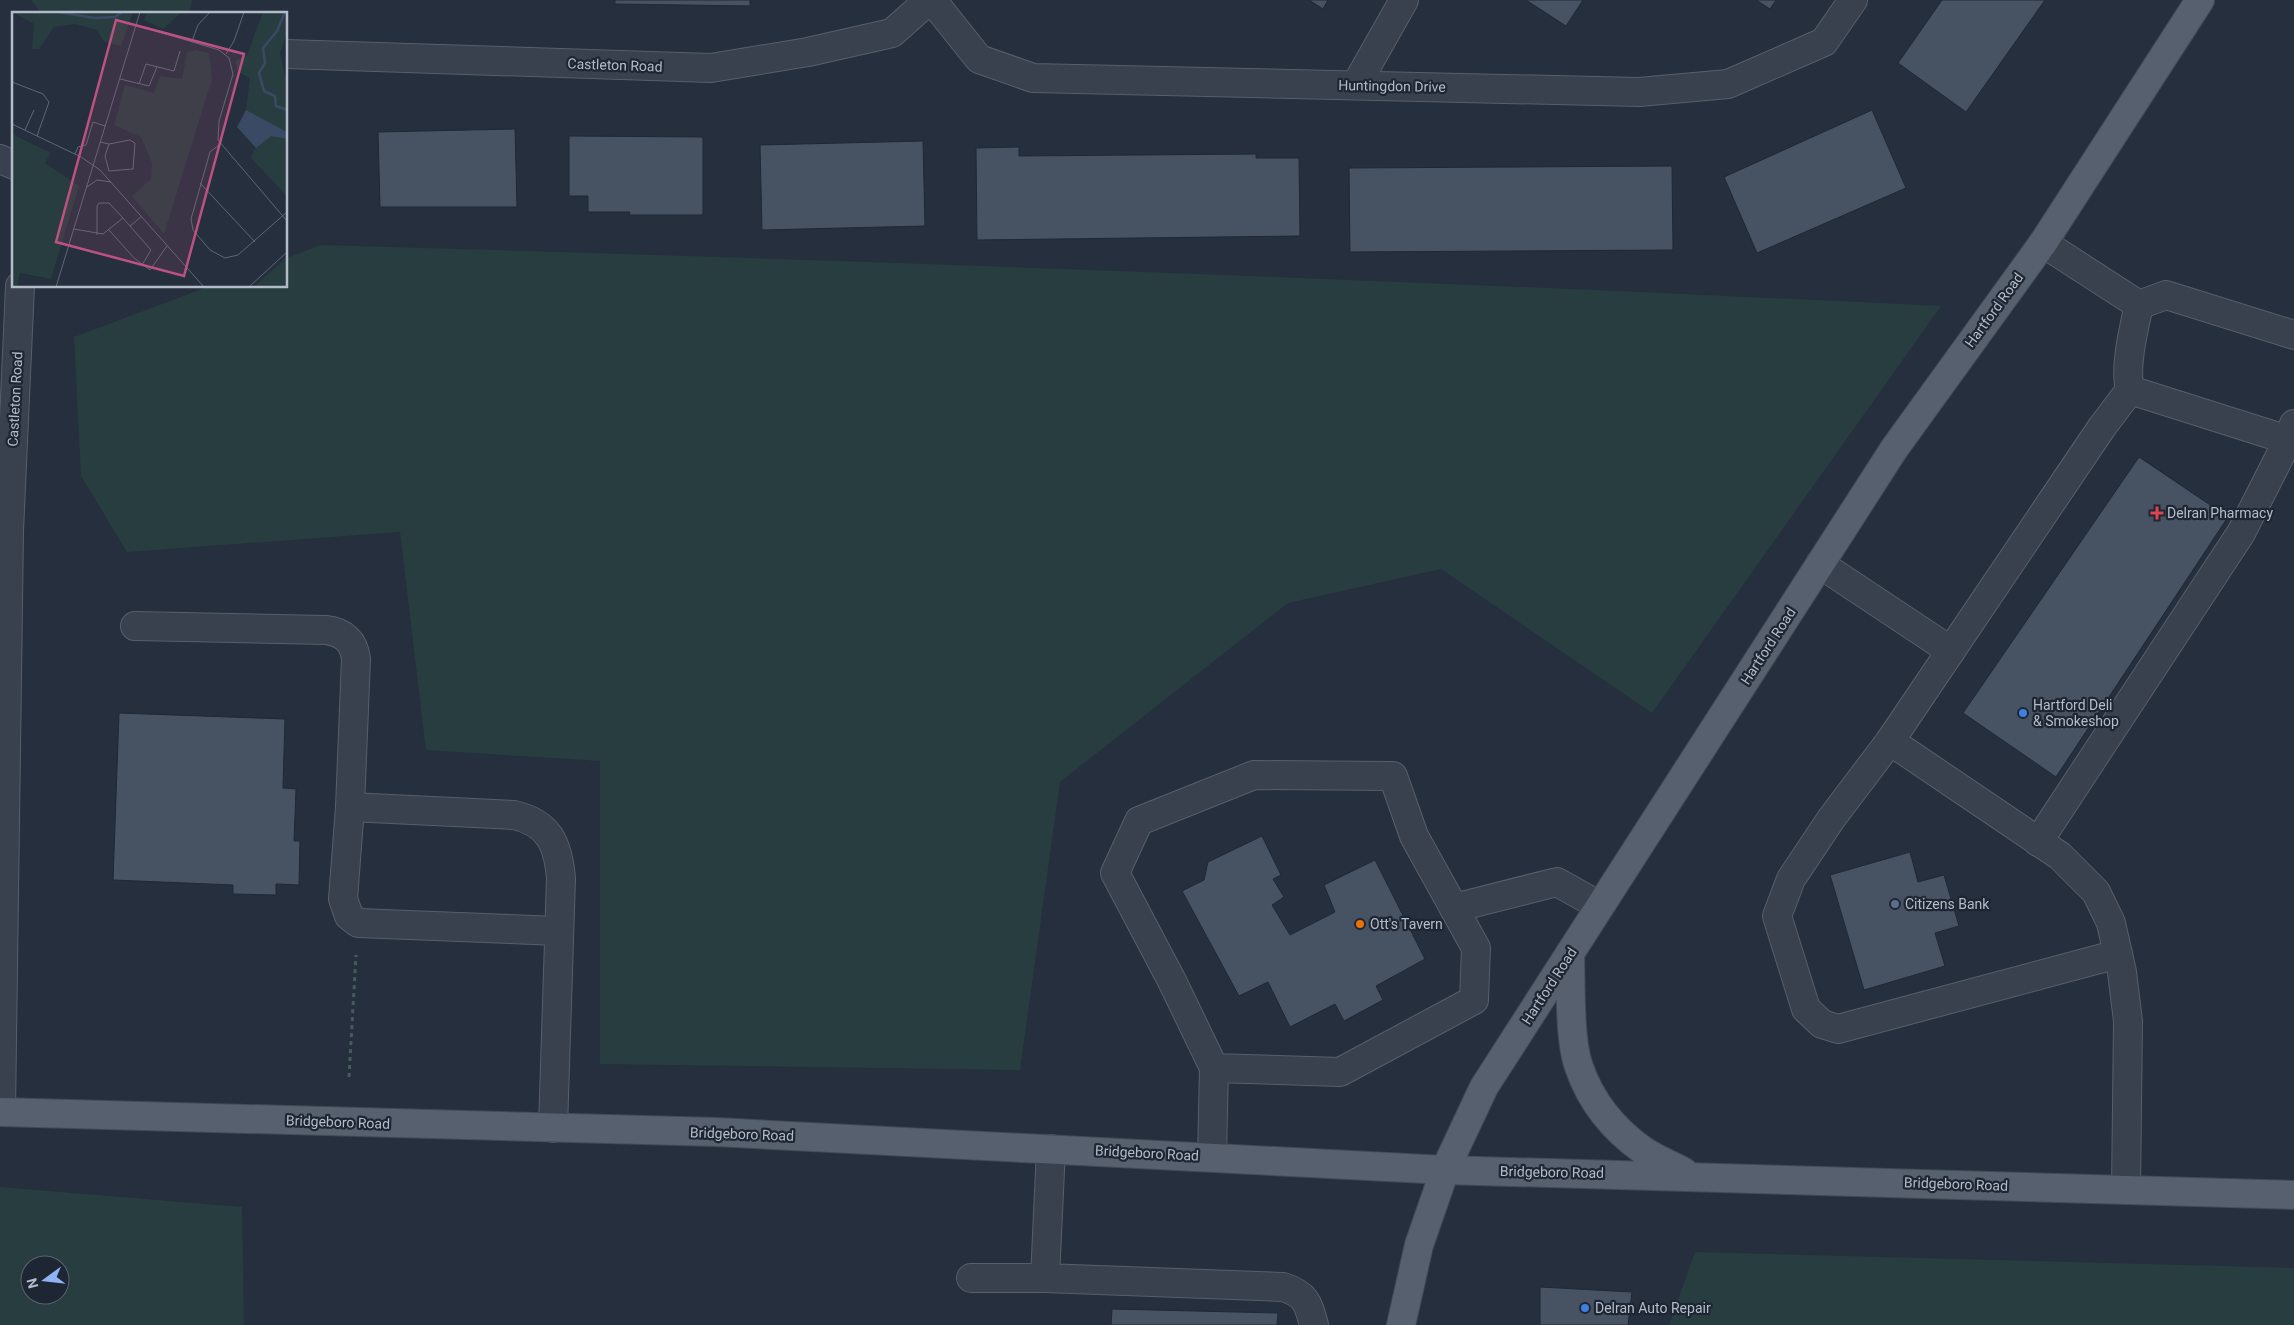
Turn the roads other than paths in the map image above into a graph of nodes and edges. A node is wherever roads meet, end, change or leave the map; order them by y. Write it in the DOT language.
graph roads {
  1 [pos="930,0"];
  2 [pos="1404,0"];
  3 [pos="1853,0"];
  4 [pos="2200,0"];
  5 [pos="288,54"];
  6 [pos="1356,85"];
  7 [pos="0,158"];
  8 [pos="12,164"];
  9 [pos="2043,243"];
  10 [pos="20,288"];
  11 [pos="2140,305"];
  12 [pos="2294,335"];
  13 [pos="2130,390"];
  14 [pos="2291,431"];
  15 [pos="5,531"];
  16 [pos="1820,564"];
  17 [pos="136,626"];
  18 [pos="1951,651"];
  19 [pos="1890,741"];
  20 [pos="350,807"];
  21 [pos="2038,842"];
  22 [pos="1600,906"];
  23 [pos="1454,908"];
  24 [pos="559,931"];
  25 [pos="1570,953"];
  26 [pos="2118,954"];
  27 [pos="1214,1068"];
  28 [pos="0,1112"];
  29 [pos="553,1128"];
  30 [pos="1051,1149"];
  31 [pos="1212,1156"];
  32 [pos="1445,1170"];
  33 [pos="1691,1176"];
  34 [pos="2126,1190"];
  35 [pos="2294,1195"];
  36 [pos="971,1278"];
  37 [pos="1045,1278"];
  38 [pos="1314,1325"];
  39 [pos="1401,1325"];
  1 -- 5 [label="street, Castleton Road"];
  1 -- 6 [label="street, Huntingdon Drive"];
  2 -- 6 [label="street"];
  3 -- 6 [label="street, Huntingdon Drive"];
  4 -- 9 [label="main road, Hartford Road"];
  7 -- 8 [label="street"];
  9 -- 11 [label="street"];
  9 -- 16 [label="main road, Hartford Road"];
  10 -- 15 [label="street, Castleton Road"];
  11 -- 12 [label="street"];
  11 -- 13 [label="street"];
  13 -- 14 [label="street"];
  13 -- 18 [label="street"];
  14 -- 21 [label="street"];
  15 -- 28 [label="street, Castleton Road"];
  16 -- 18 [label="street"];
  16 -- 22 [label="main road, Hartford Road"];
  17 -- 20 [label="street"];
  18 -- 19 [label="street"];
  19 -- 21 [label="street"];
  19 -- 26 [label="street"];
  20 -- 24 [label="street"];
  20 -- 24 [label="street"];
  21 -- 26 [label="street"];
  22 -- 23 [label="street"];
  22 -- 25 [label="main road, Hartford Road"];
  23 -- 27 [label="street"];
  23 -- 27 [label="street"];
  24 -- 29 [label="street"];
  25 -- 32 [label="main road, Hartford Road"];
  25 -- 33 [label="main road"];
  26 -- 34 [label="street"];
  27 -- 31 [label="street"];
  28 -- 29 [label="main road, Bridgeboro Road"];
  29 -- 30 [label="main road, Bridgeboro Road"];
  30 -- 31 [label="main road, Bridgeboro Road"];
  30 -- 37 [label="street"];
  31 -- 32 [label="main road, Bridgeboro Road"];
  32 -- 33 [label="main road, Bridgeboro Road"];
  32 -- 39 [label="main road, Hartford Road"];
  33 -- 34 [label="main road, Bridgeboro Road"];
  34 -- 35 [label="main road, Bridgeboro Road"];
  36 -- 37 [label="street"];
  37 -- 38 [label="street"];
}
